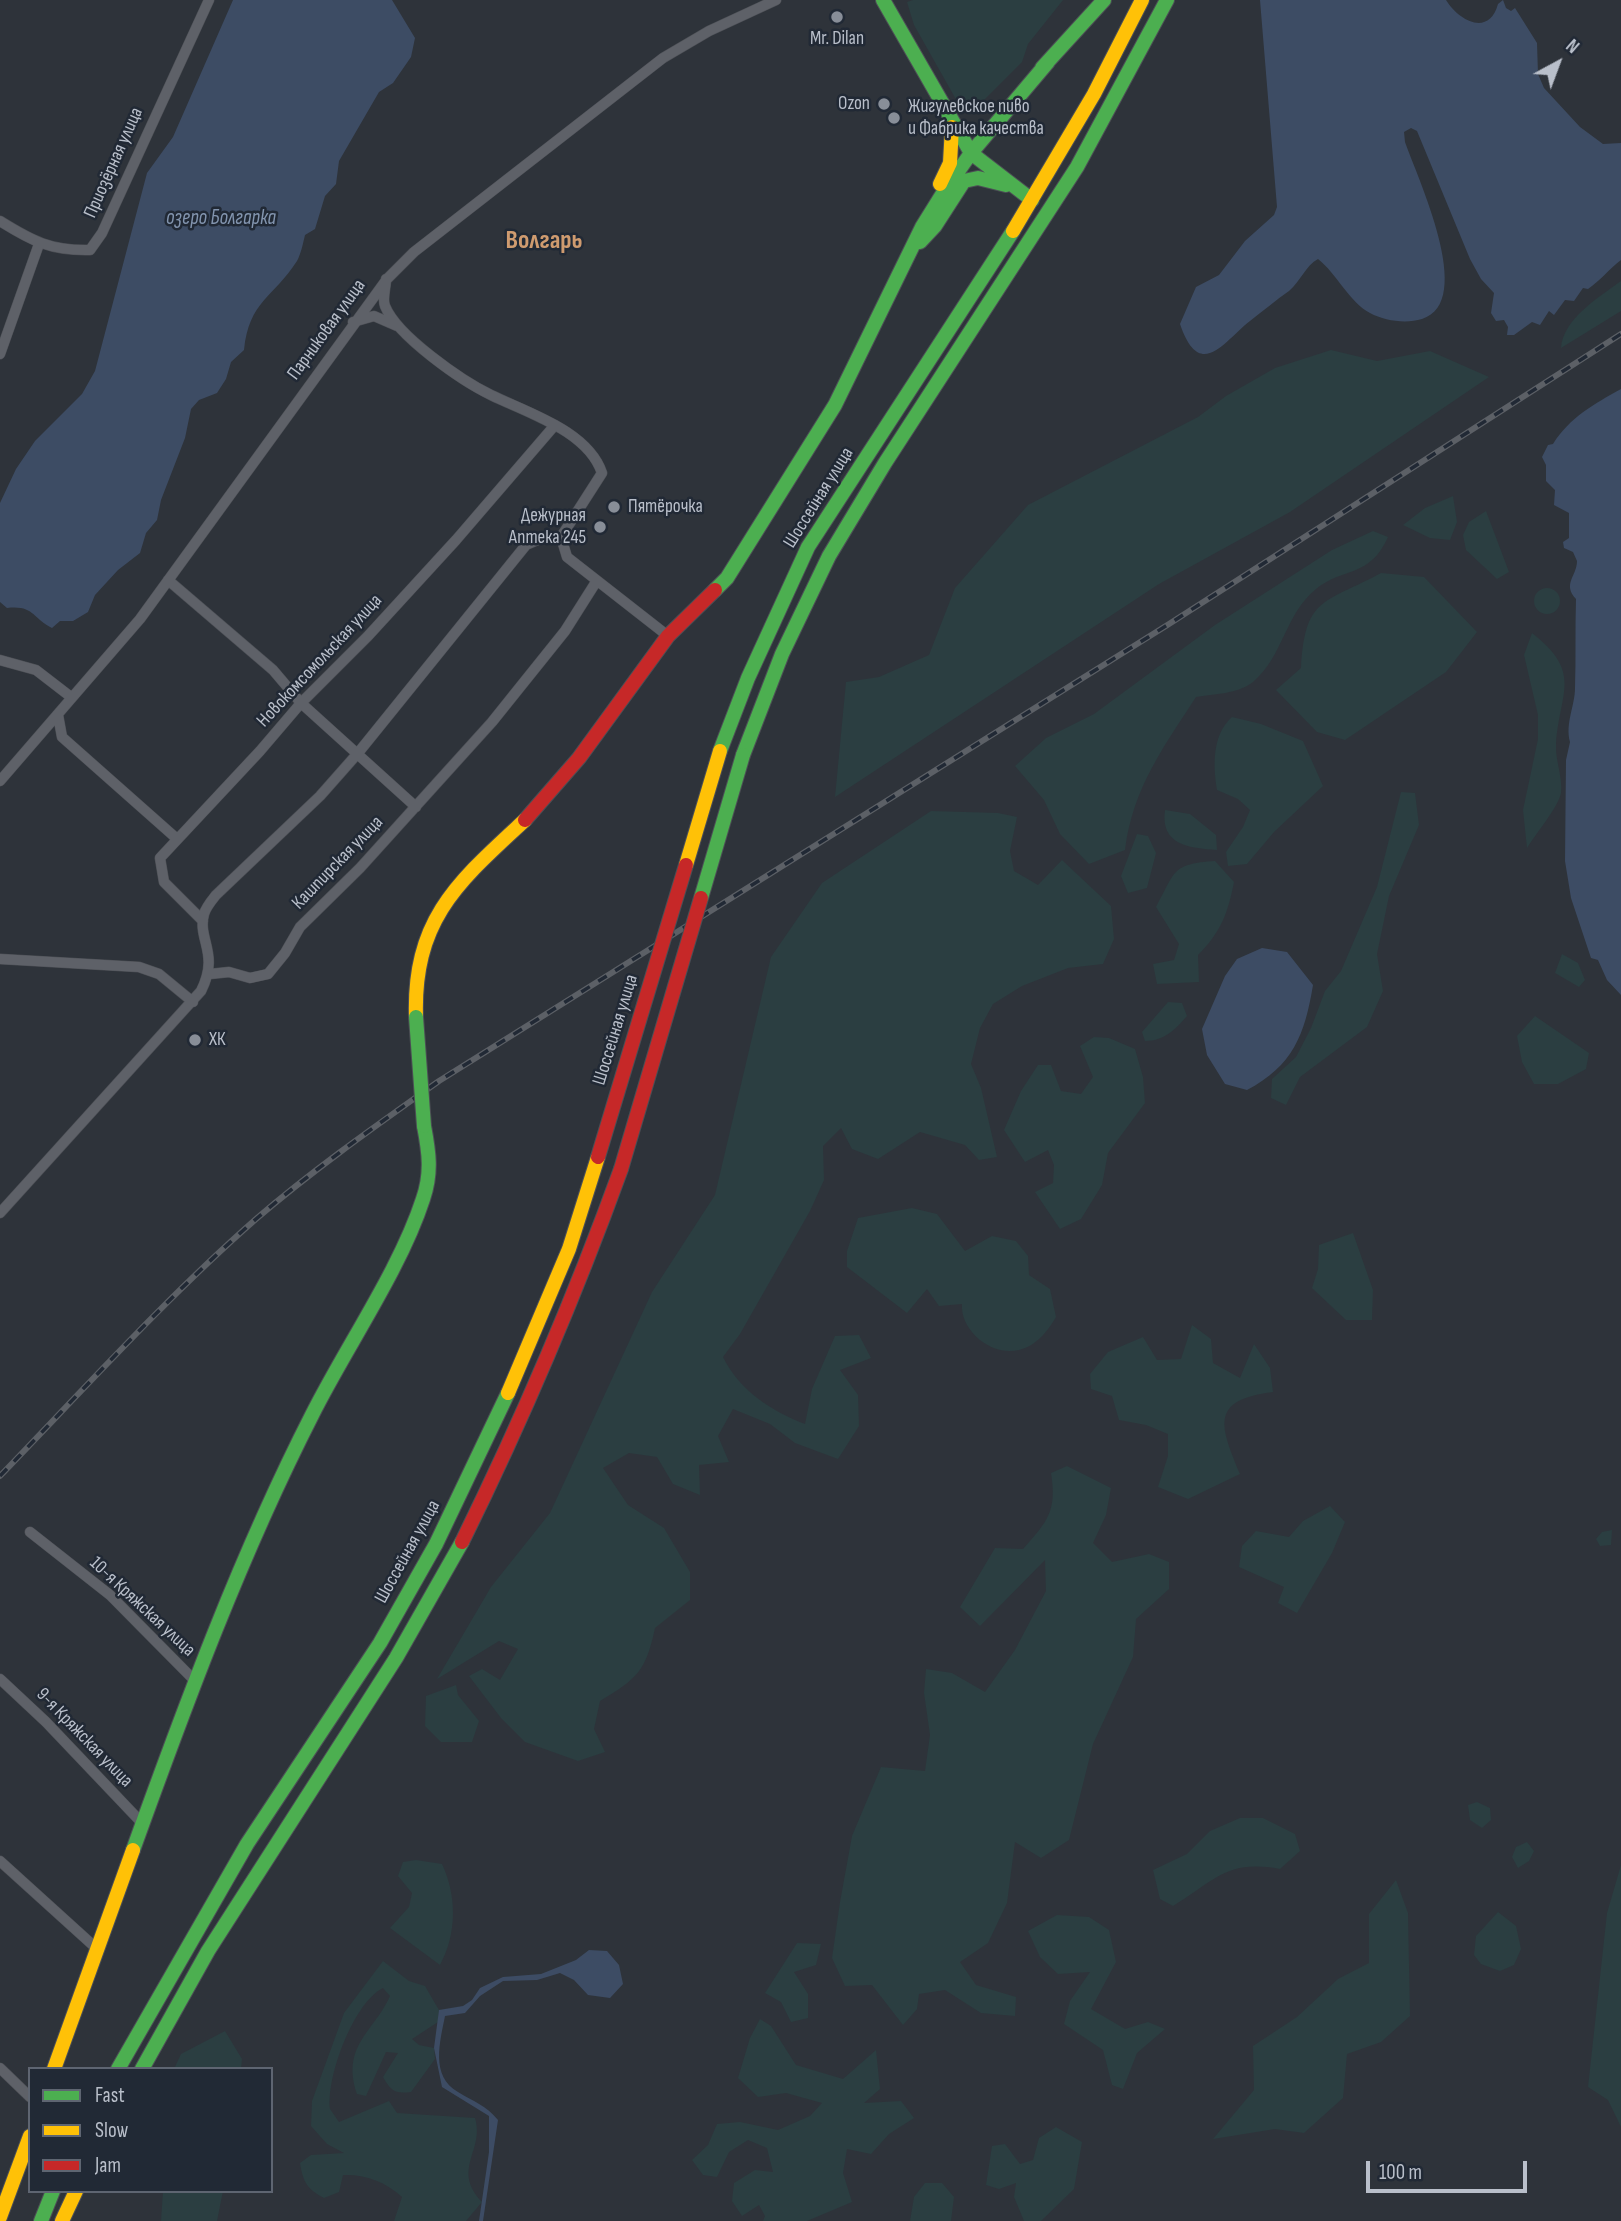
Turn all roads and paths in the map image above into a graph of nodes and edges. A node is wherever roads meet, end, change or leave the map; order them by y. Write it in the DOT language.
graph roads {
  1 [pos="209,0"];
  2 [pos="776,0"];
  3 [pos="883,0"];
  4 [pos="1104,0"];
  5 [pos="1143,0"];
  6 [pos="1167,0"];
  7 [pos="1048,62"];
  8 [pos="951,122"];
  9 [pos="971,153"];
  10 [pos="1011,186"];
  11 [pos="1032,200"];
  12 [pos="1050,211"];
  13 [pos="927,219"];
  14 [pos="0,221"];
  15 [pos="40,244"];
  16 [pos="906,258"];
  17 [pos="387,279"];
  18 [pos="353,322"];
  19 [pos="397,326"];
  20 [pos="0,354"];
  21 [pos="555,425"];
  22 [pos="561,537"];
  23 [pos="168,580"];
  24 [pos="596,582"];
  25 [pos="668,636"];
  26 [pos="0,660"];
  27 [pos="71,697"];
  28 [pos="300,703"];
  29 [pos="58,715"];
  30 [pos="358,753"];
  31 [pos="0,781"];
  32 [pos="416,807"];
  33 [pos="176,838"];
  34 [pos="203,921"];
  35 [pos="0,959"];
  36 [pos="210,974"];
  37 [pos="193,1002"];
  38 [pos="0,1213"];
  39 [pos="30,1532"];
  40 [pos="0,1679"];
  41 [pos="196,1682"];
  42 [pos="142,1824"];
  43 [pos="0,1861"];
  44 [pos="96,1948"];
  45 [pos="55,2067"];
  46 [pos="119,2067"];
  47 [pos="143,2067"];
  48 [pos="0,2068"];
  49 [pos="28,2094"];
  50 [pos="28,2141"];
  51 [pos="51,2193"];
  52 [pos="75,2193"];
  53 [pos="0,2217"];
  54 [pos="41,2221"];
  55 [pos="62,2221"];
  1 -- 15 [label="street, Приозёрная улица"];
  2 -- 17 [label="street, Парниковая улица"];
  3 -- 8 [label="main road"];
  4 -- 7 [label="main road, Шоссейная улица"];
  5 -- 11 [label="main road, Шоссейная улица"];
  6 -- 12 [label="main road, Шоссейная улица"];
  7 -- 8 [label="main road, Шоссейная улица"];
  7 -- 9 [label="main road, Шоссейная улица"];
  8 -- 9 [label="main road"];
  8 -- 13 [label="main road"];
  9 -- 10 [label="main road"];
  9 -- 13 [label="main road, Шоссейная улица"];
  10 -- 11 [label="main road"];
  10 -- 16 [label="main road, Шоссейная улица"];
  11 -- 12 [label="main road"];
  11 -- 46 [label="main road, Шоссейная улица, bridge"];
  12 -- 47 [label="main road, Шоссейная улица, bridge"];
  13 -- 16 [label="main road, Шоссейная улица"];
  14 -- 15 [label="street, Приозёрная улица"];
  15 -- 20 [label="street"];
  16 -- 25 [label="main road, Шоссейная улица"];
  17 -- 18 [label="street, Парниковая улица"];
  17 -- 19 [label="street"];
  18 -- 19 [label="street"];
  18 -- 23 [label="street, Парниковая улица"];
  19 -- 21 [label="street"];
  21 -- 22 [label="street"];
  21 -- 28 [label="street, Новокомсомольская улица"];
  22 -- 24 [label="street"];
  22 -- 30 [label="street"];
  23 -- 27 [label="street, Парниковая улица"];
  23 -- 28 [label="street"];
  24 -- 25 [label="street"];
  24 -- 32 [label="street, Кашпирская улица"];
  25 -- 41 [label="main road, Шоссейная улица, bridge"];
  26 -- 27 [label="street"];
  27 -- 29 [label="street, Парниковая улица"];
  28 -- 30 [label="street"];
  28 -- 33 [label="street, Новокомсомольская улица"];
  29 -- 31 [label="street, Парниковая улица"];
  29 -- 33 [label="street"];
  30 -- 32 [label="street"];
  30 -- 34 [label="street"];
  32 -- 36 [label="street, Кашпирская улица"];
  33 -- 34 [label="street, Новокомсомольская улица"];
  34 -- 36 [label="street"];
  35 -- 37 [label="street"];
  36 -- 37 [label="street"];
  37 -- 38 [label="street"];
  39 -- 41 [label="street, 10-я Кряжская улица"];
  40 -- 42 [label="street, 9-я Кряжская улица"];
  41 -- 42 [label="main road, Шоссейная улица"];
  42 -- 44 [label="main road, Шоссейная улица"];
  43 -- 44 [label="street"];
  44 -- 45 [label="main road, Шоссейная улица"];
  48 -- 49 [label="street"];
  50 -- 53 [label="main road"];
  51 -- 54 [label="main road"];
  52 -- 55 [label="main road"];
}
